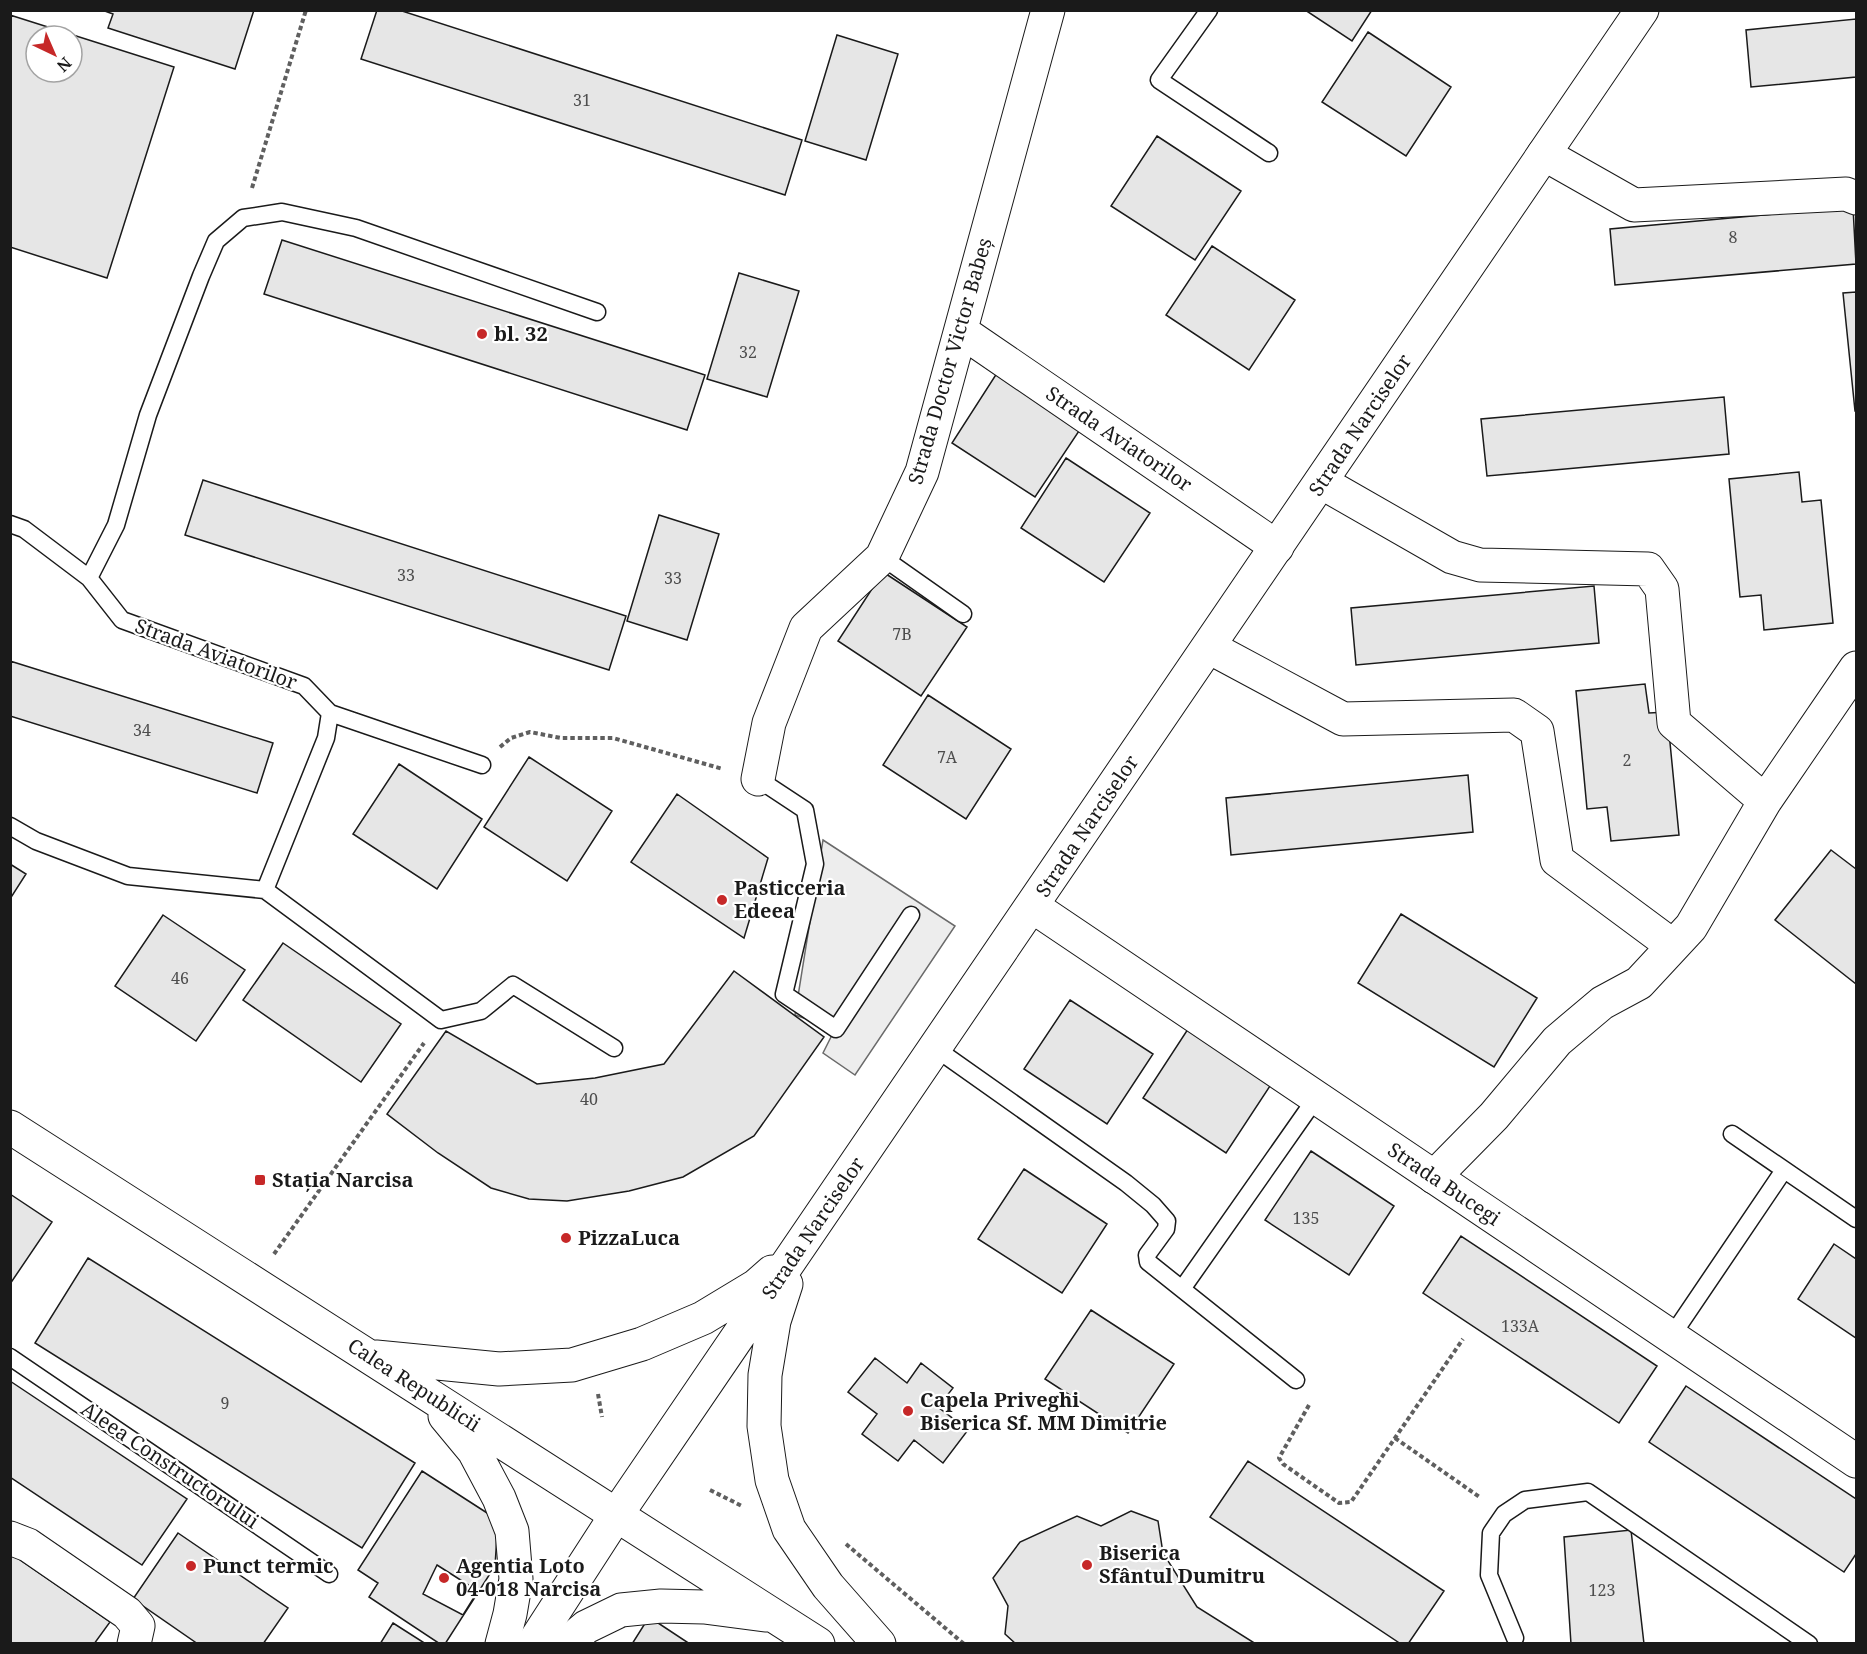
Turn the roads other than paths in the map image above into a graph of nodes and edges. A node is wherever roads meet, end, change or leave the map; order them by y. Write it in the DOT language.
graph roads {
  1 [pos="1048,10"];
  2 [pos="1209,10"];
  3 [pos="1642,10"];
  4 [pos="1269,153"];
  5 [pos="1545,154"];
  6 [pos="1857,198"];
  7 [pos="597,312"];
  8 [pos="961,331"];
  9 [pos="1321,482"];
  10 [pos="10,525"];
  11 [pos="1277,547"];
  12 [pos="882,557"];
  13 [pos="88,578"];
  14 [pos="963,614"];
  15 [pos="1209,647"];
  16 [pos="1857,668"];
  17 [pos="330,714"];
  18 [pos="482,765"];
  19 [pos="758,779"];
  20 [pos="1766,801"];
  21 [pos="10,826"];
  22 [pos="265,890"];
  23 [pos="1032,906"];
  24 [pos="910,915"];
  25 [pos="1673,946"];
  26 [pos="614,1048"];
  27 [pos="936,1048"];
  28 [pos="1316,1098"];
  29 [pos="10,1127"];
  30 [pos="1732,1134"];
  31 [pos="1784,1170"];
  32 [pos="1434,1177"];
  33 [pos="1857,1219"];
  34 [pos="797,1251"];
  35 [pos="1182,1289"];
  36 [pos="1671,1336"];
  37 [pos="10,1357"];
  38 [pos="371,1357"];
  39 [pos="1296,1380"];
  40 [pos="422,1390"];
  41 [pos="1857,1461"];
  42 [pos="617,1514"];
  43 [pos="10,1538"];
  44 [pos="329,1574"];
  45 [pos="776,1617"];
  46 [pos="1515,1638"];
  47 [pos="134,1644"];
  48 [pos="501,1644"];
  49 [pos="533,1644"];
  50 [pos="566,1644"];
  51 [pos="818,1644"];
  52 [pos="879,1644"];
  53 [pos="1809,1644"];
  1 -- 8 [label="street, Strada Doctor Victor Babeș"];
  2 -- 4 [label="lane"];
  3 -- 5 [label="street, Strada Narciselor"];
  5 -- 6 [label="street"];
  5 -- 9 [label="street, Strada Narciselor"];
  7 -- 13 [label="lane"];
  8 -- 11 [label="street, Strada Aviatorilor"];
  8 -- 12 [label="street, Strada Doctor Victor Babeș"];
  9 -- 11 [label="street, Strada Narciselor"];
  9 -- 20 [label="street"];
  10 -- 13 [label="lane, Strada Aviatorilor"];
  11 -- 15 [label="street, Strada Narciselor"];
  12 -- 14 [label="lane"];
  12 -- 19 [label="street, Strada Doctor Victor Babeș"];
  13 -- 17 [label="lane, Strada Aviatorilor"];
  15 -- 23 [label="street, Strada Narciselor"];
  15 -- 25 [label="street"];
  16 -- 20 [label="street"];
  17 -- 18 [label="lane"];
  17 -- 22 [label="lane"];
  19 -- 24 [label="lane"];
  20 -- 25 [label="street"];
  21 -- 22 [label="lane"];
  22 -- 26 [label="lane"];
  23 -- 27 [label="street, Strada Narciselor"];
  23 -- 28 [label="street, Strada Bucegi"];
  25 -- 32 [label="street"];
  27 -- 34 [label="street, Strada Narciselor"];
  27 -- 35 [label="lane"];
  28 -- 32 [label="street, Strada Bucegi"];
  28 -- 35 [label="lane"];
  29 -- 38 [label="street, Calea Republicii"];
  30 -- 31 [label="lane"];
  31 -- 33 [label="lane"];
  31 -- 36 [label="lane"];
  32 -- 36 [label="street, Strada Bucegi"];
  34 -- 38 [label="street"];
  34 -- 42 [label="street, Strada Narciselor"];
  34 -- 52 [label="street"];
  35 -- 39 [label="lane"];
  36 -- 41 [label="street, Strada Bucegi"];
  37 -- 44 [label="lane, Aleea Constructorului"];
  38 -- 40 [label="street, Calea Republicii"];
  40 -- 42 [label="street, Calea Republicii"];
  40 -- 48 [label="street"];
  42 -- 45 [label="street, Calea Republicii"];
  42 -- 49 [label="street, Strada Narciselor"];
  43 -- 47 [label="street"];
  45 -- 50 [label="street"];
  45 -- 51 [label="street, Calea Republicii"];
  46 -- 53 [label="lane"];
}
